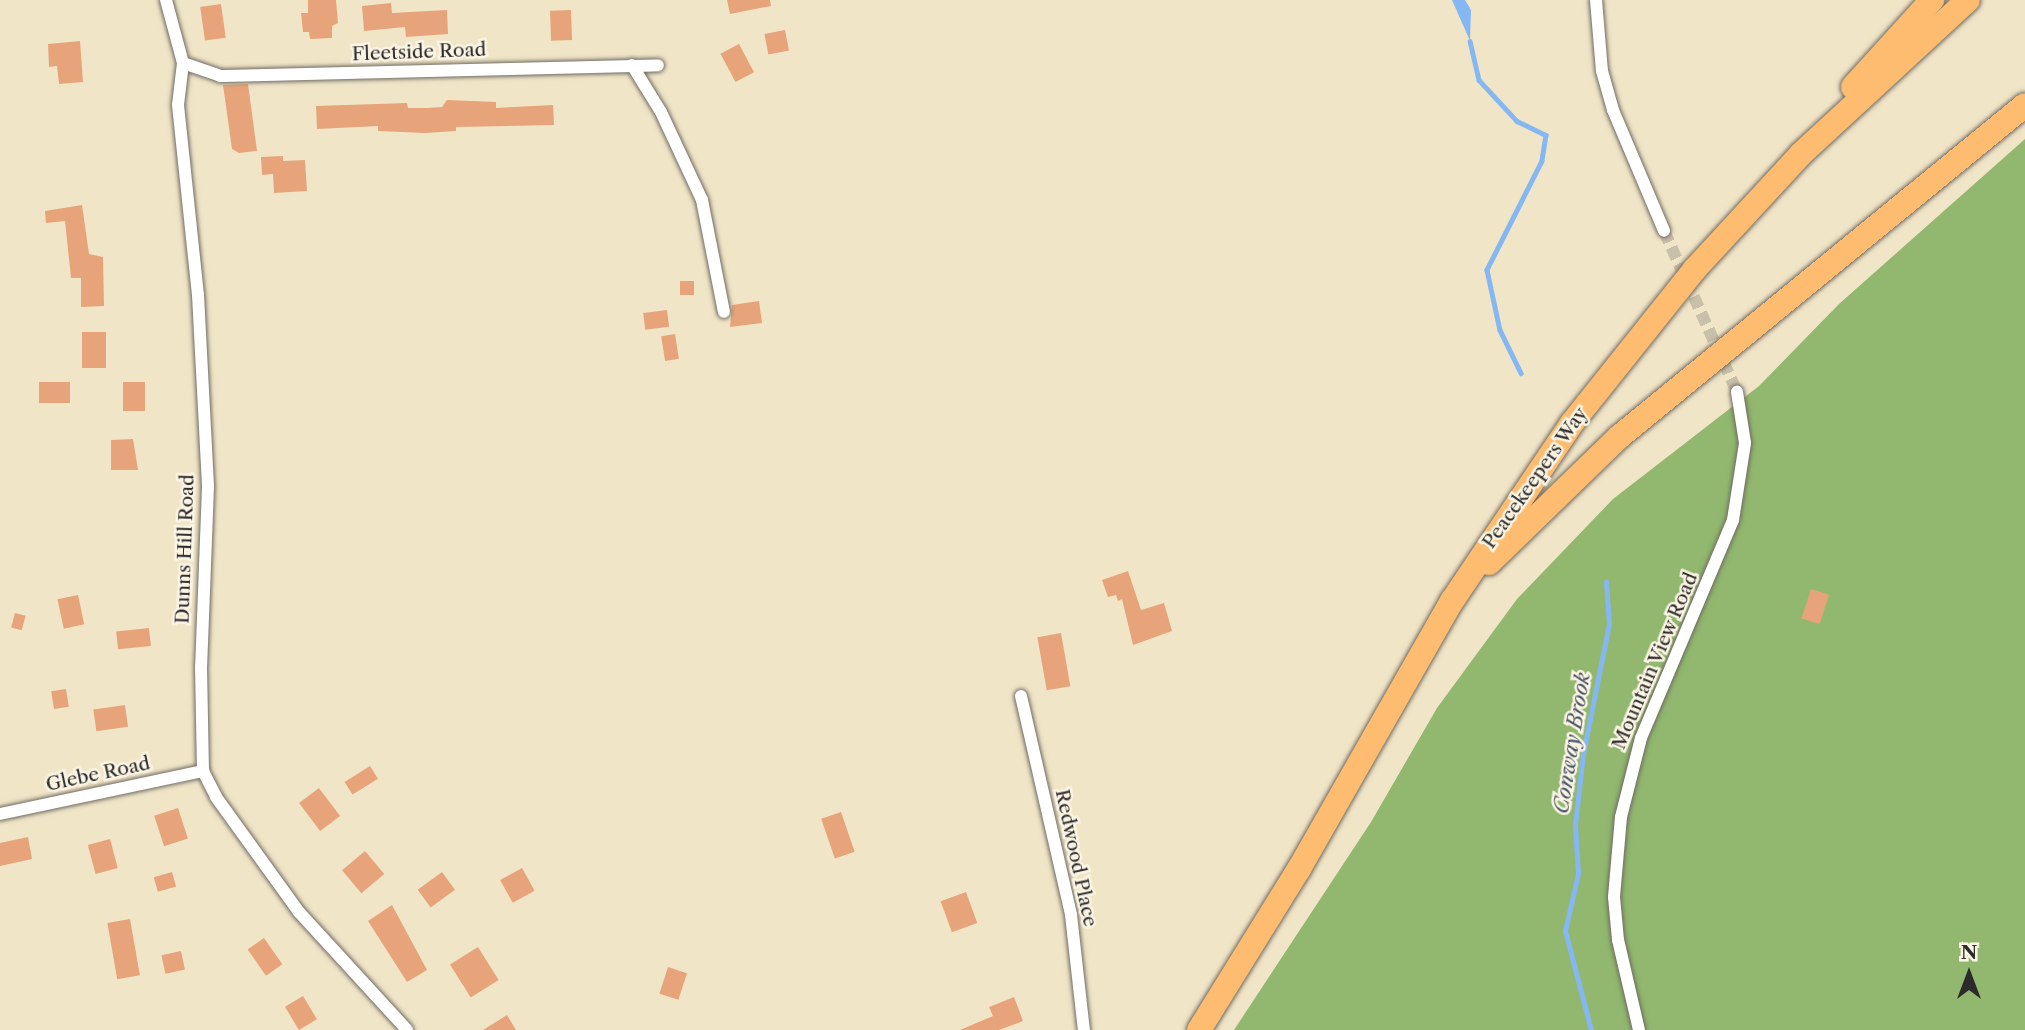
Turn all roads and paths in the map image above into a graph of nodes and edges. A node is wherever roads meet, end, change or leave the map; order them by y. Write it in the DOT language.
graph roads {
  1 [pos="166,0"];
  2 [pos="1596,0"];
  3 [pos="1932,0"];
  4 [pos="1968,0"];
  5 [pos="183,63"];
  6 [pos="632,65"];
  7 [pos="658,65"];
  8 [pos="2025,105"];
  9 [pos="1801,153"];
  10 [pos="1664,231"];
  11 [pos="724,312"];
  12 [pos="1737,392"];
  13 [pos="1452,601"];
  14 [pos="1021,696"];
  15 [pos="203,772"];
  16 [pos="0,814"];
  17 [pos="407,1030"];
  18 [pos="1084,1030"];
  19 [pos="1199,1030"];
  20 [pos="1639,1030"];
  1 -- 5 [label="street, Dunns Hill Road"];
  2 -- 10 [label="street"];
  3 -- 9 [label="highway"];
  4 -- 9 [label="highway, Peacekeepers Way"];
  5 -- 6 [label="street, Fleetside Road"];
  5 -- 15 [label="street, Dunns Hill Road"];
  6 -- 7 [label="street, Fleetside Road"];
  6 -- 11 [label="street"];
  8 -- 13 [label="highway"];
  9 -- 13 [label="highway, Peacekeepers Way"];
  12 -- 20 [label="street, Mountain View Road"];
  13 -- 19 [label="highway, Peacekeepers Way"];
  14 -- 18 [label="street, Redwood Place"];
  15 -- 16 [label="street, Glebe Road"];
  15 -- 17 [label="street, Dunns Hill Road"];
}
